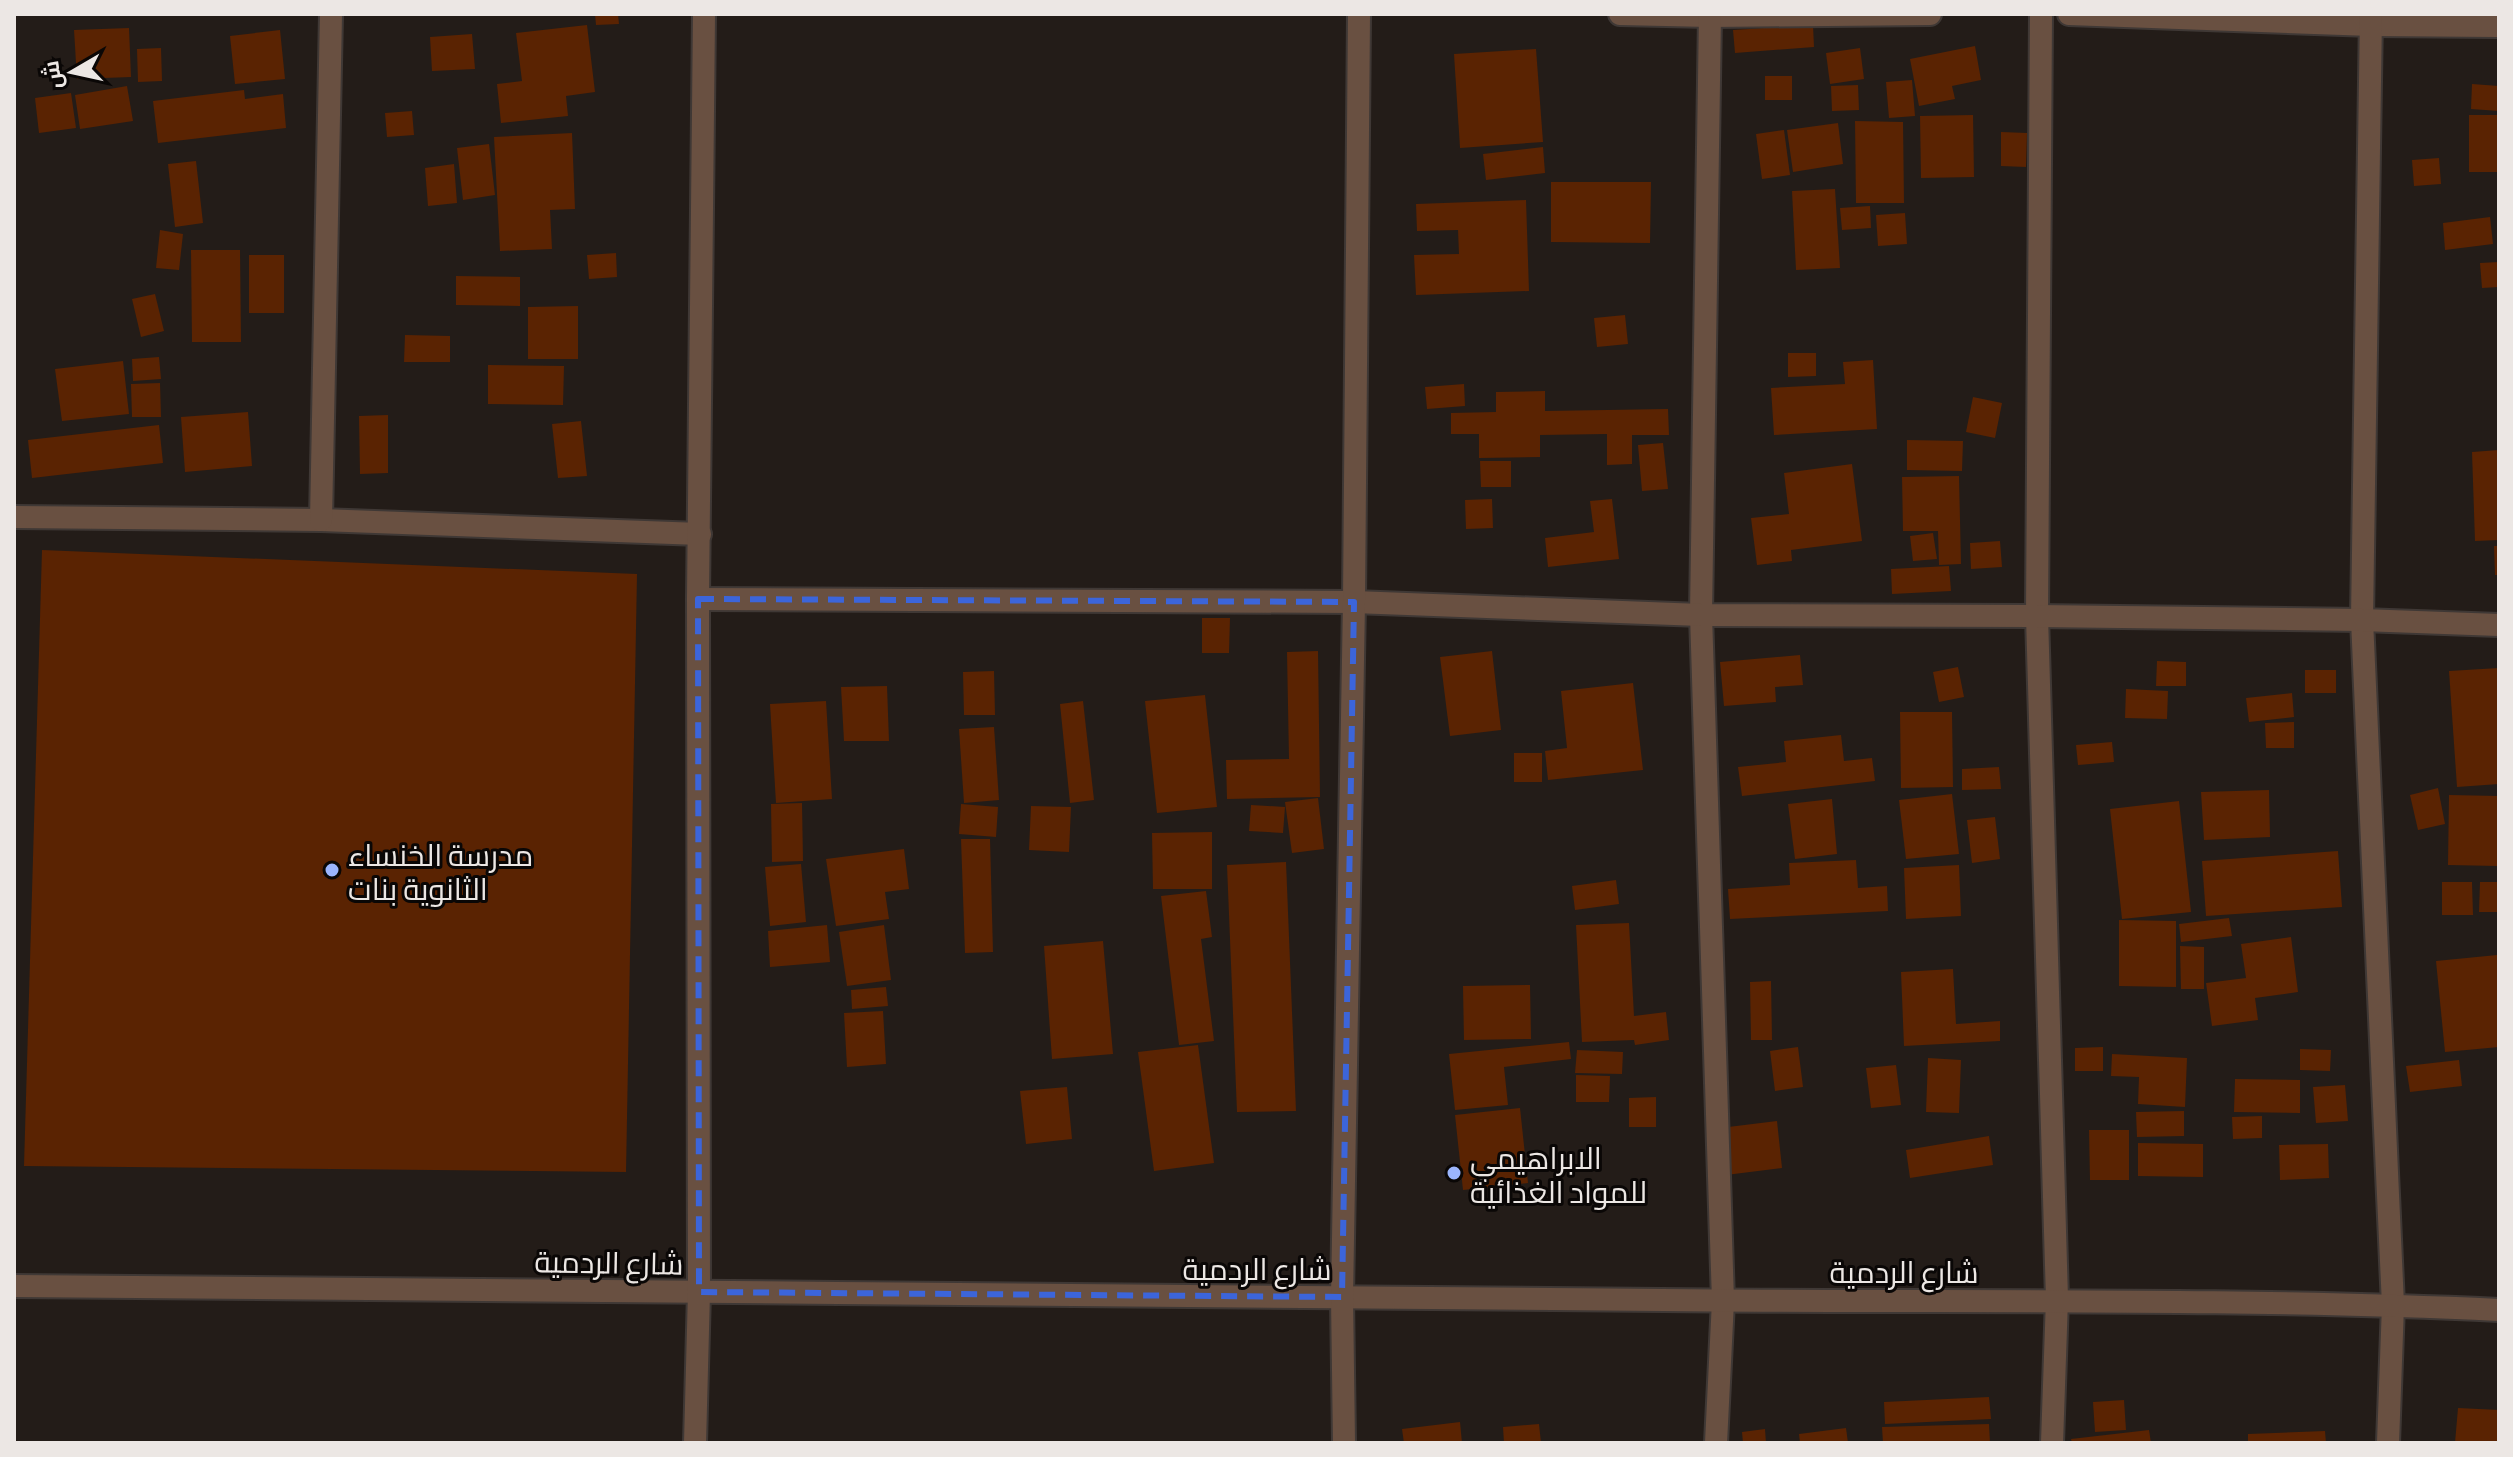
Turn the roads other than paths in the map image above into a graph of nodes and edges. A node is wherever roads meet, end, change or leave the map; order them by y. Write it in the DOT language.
graph roads {
  1 [pos="331,14"];
  2 [pos="704,14"];
  3 [pos="1359,14"];
  4 [pos="1620,14"];
  5 [pos="1930,14"];
  6 [pos="2041,14"];
  7 [pos="2069,14"];
  8 [pos="1710,15"];
  9 [pos="2371,20"];
  10 [pos="2499,26"];
  11 [pos="14,517"];
  12 [pos="321,520"];
  13 [pos="700,534"];
  14 [pos="698,599"];
  15 [pos="1354,602"];
  16 [pos="1701,615"];
  17 [pos="2037,616"];
  18 [pos="2362,620"];
  19 [pos="2499,625"];
  20 [pos="14,1286"];
  21 [pos="699,1292"];
  22 [pos="1342,1297"];
  23 [pos="2057,1299"];
  24 [pos="1723,1301"];
  25 [pos="2393,1305"];
  26 [pos="2499,1310"];
  27 [pos="695,1443"];
  28 [pos="1344,1443"];
  29 [pos="1716,1443"];
  30 [pos="2052,1443"];
  31 [pos="2388,1443"];
  1 -- 12 [label="street"];
  2 -- 13 [label="street"];
  3 -- 15 [label="street"];
  4 -- 8 [label="street"];
  5 -- 8 [label="street"];
  6 -- 17 [label="street"];
  7 -- 9 [label="street"];
  8 -- 16 [label="street"];
  9 -- 10 [label="street"];
  9 -- 18 [label="street"];
  11 -- 12 [label="street"];
  12 -- 13 [label="street"];
  13 -- 14 [label="street"];
  14 -- 15 [label="street"];
  14 -- 21 [label="street"];
  15 -- 16 [label="street"];
  15 -- 22 [label="street"];
  16 -- 17 [label="street"];
  16 -- 24 [label="street"];
  17 -- 18 [label="street"];
  17 -- 23 [label="street"];
  18 -- 19 [label="street"];
  18 -- 25 [label="street"];
  20 -- 21 [label="street, شارع الردمية"];
  21 -- 22 [label="street, شارع الردمية"];
  21 -- 27 [label="street"];
  22 -- 24 [label="street, شارع الردمية"];
  22 -- 28 [label="street"];
  23 -- 24 [label="street, شارع الردمية"];
  23 -- 25 [label="street, شارع الردمية"];
  23 -- 30 [label="street"];
  24 -- 29 [label="street"];
  25 -- 26 [label="street, شارع الردمية"];
  25 -- 31 [label="street"];
}
